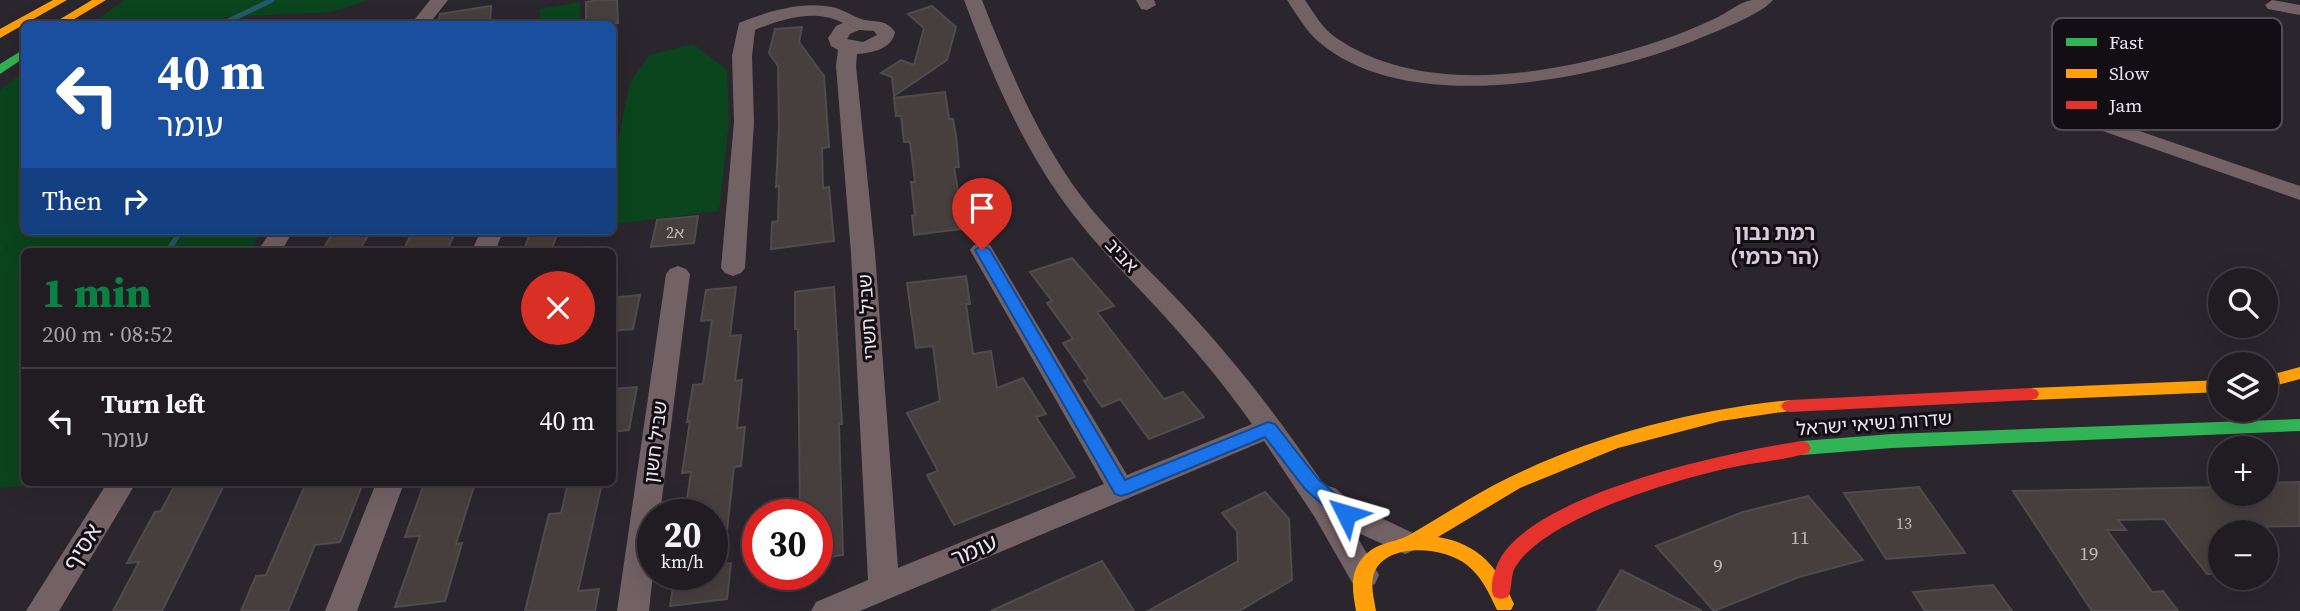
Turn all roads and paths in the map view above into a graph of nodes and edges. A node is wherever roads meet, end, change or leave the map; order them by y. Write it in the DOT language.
graph roads {
  1 [pos="61,0"];
  2 [pos="101,0"];
  3 [pos="439,0"];
  4 [pos="973,0"];
  5 [pos="1296,0"];
  6 [pos="1764,0"];
  7 [pos="2274,5"];
  8 [pos="2300,10"];
  9 [pos="23,21"];
  10 [pos="63,21"];
  11 [pos="70,21"];
  12 [pos="422,21"];
  13 [pos="21,22"];
  14 [pos="0,34"];
  15 [pos="21,47"];
  16 [pos="21,55"];
  17 [pos="0,60"];
  18 [pos="0,70"];
  19 [pos="2119,130"];
  20 [pos="2300,193"];
  21 [pos="982,250"];
  22 [pos="733,268"];
  23 [pos="678,274"];
  24 [pos="2300,373"];
  25 [pos="2278,379"];
  26 [pos="2208,387"];
  27 [pos="2300,425"];
  28 [pos="1268,428"];
  29 [pos="1311,484"];
  30 [pos="120,486"];
  31 [pos="389,486"];
  32 [pos="1121,489"];
  33 [pos="1411,541"];
  34 [pos="1362,579"];
  35 [pos="884,588"];
  36 [pos="1501,591"];
  37 [pos="1347,601"];
  38 [pos="42,611"];
  39 [pos="341,611"];
  40 [pos="633,611"];
  41 [pos="827,611"];
  42 [pos="1366,611"];
  43 [pos="1504,611"];
  1 -- 9 [label="street"];
  2 -- 10 [label="street"];
  2 -- 11 [label="street"];
  3 -- 12 [label="street"];
  4 -- 28 [label="street, אביב"];
  5 -- 6 [label="street"];
  7 -- 8 [label="street"];
  13 -- 14 [label="street"];
  15 -- 17 [label="street"];
  16 -- 18 [label="street"];
  19 -- 20 [label="street"];
  21 -- 32 [label="street"];
  22 -- 35 [label="street, שביל תשרי"];
  23 -- 40 [label="street, שביל חשון"];
  24 -- 25 [label="street"];
  26 -- 33 [label="street, שדרות נשיאי ישראל"];
  27 -- 36 [label="street, שדרות נשיאי ישראל"];
  28 -- 29 [label="street, אביב"];
  28 -- 32 [label="street, עומר"];
  29 -- 33 [label="street, אביב"];
  29 -- 34 [label="street, אביב"];
  30 -- 38 [label="street, אסיף"];
  31 -- 39 [label="street"];
  32 -- 35 [label="street, עומר"];
  33 -- 34 [label="street, שדרות נשיאי ישראל"];
  33 -- 36 [label="street"];
  34 -- 37 [label="street"];
  34 -- 42 [label="street"];
  35 -- 41 [label="street, עומר"];
  36 -- 43 [label="street"];
}
